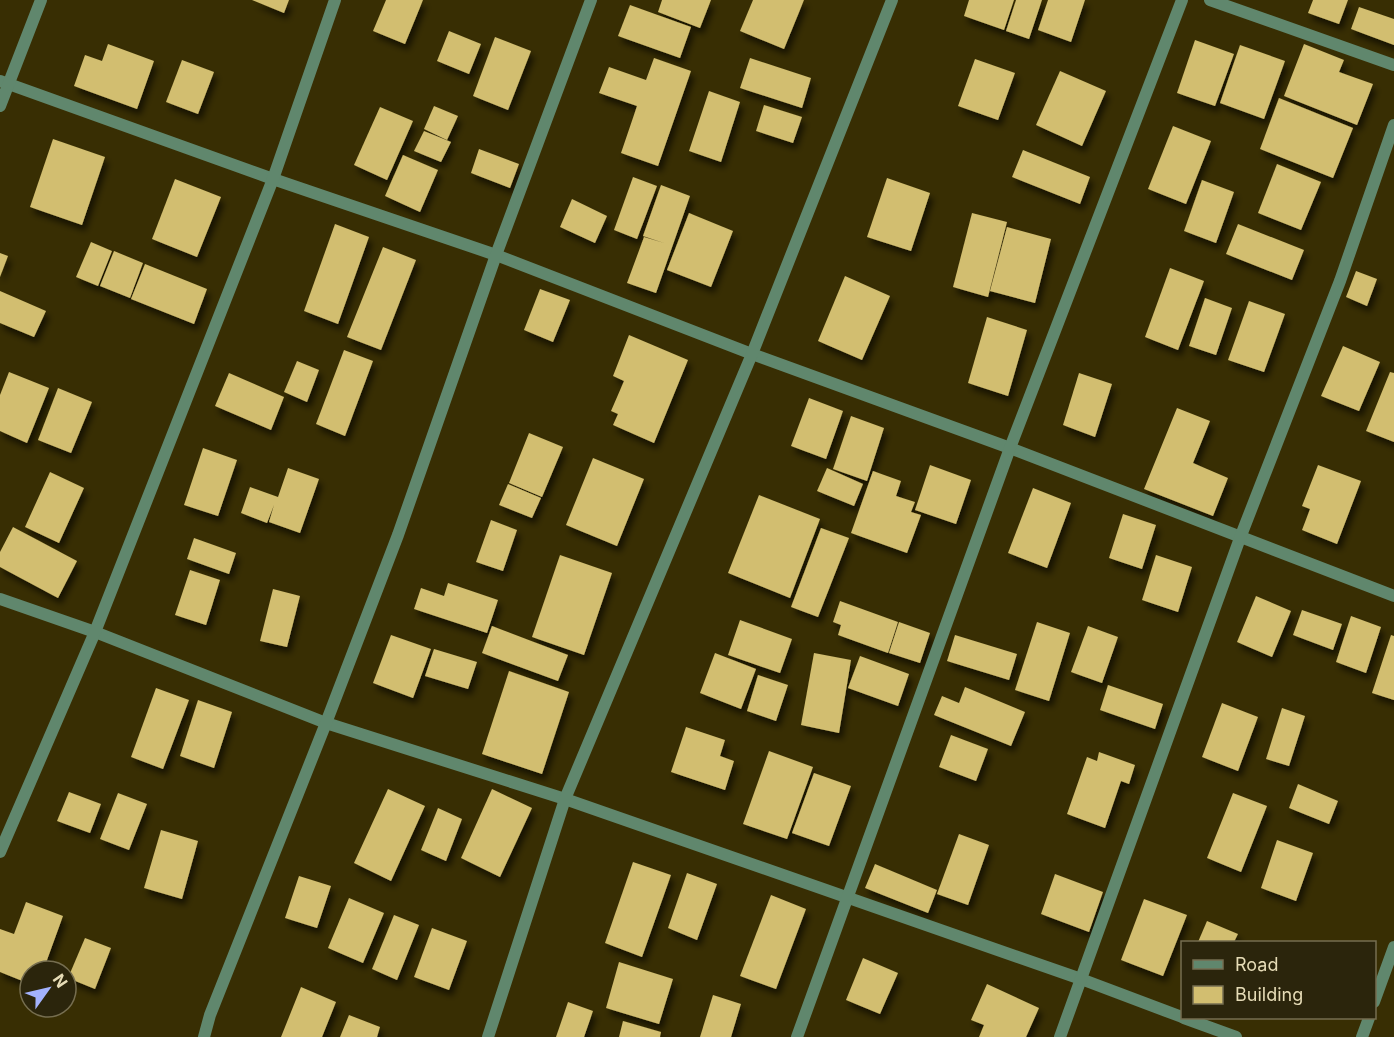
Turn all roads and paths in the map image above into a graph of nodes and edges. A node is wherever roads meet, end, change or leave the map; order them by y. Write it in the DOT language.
graph roads {
  1 [pos="40,0"];
  2 [pos="335,0"];
  3 [pos="591,0"];
  4 [pos="892,0"];
  5 [pos="1182,0"];
  6 [pos="1210,0"];
  7 [pos="1394,65"];
  8 [pos="4,83"];
  9 [pos="0,106"];
  10 [pos="1394,125"];
  11 [pos="273,179"];
  12 [pos="496,255"];
  13 [pos="752,354"];
  14 [pos="1010,448"];
  15 [pos="1240,538"];
  16 [pos="1394,596"];
  17 [pos="0,599"];
  18 [pos="95,632"];
  19 [pos="326,723"];
  20 [pos="565,799"];
  21 [pos="0,852"];
  22 [pos="846,897"];
  23 [pos="1394,947"];
  24 [pos="1082,979"];
  25 [pos="1376,996"];
  26 [pos="1181,1016"];
  27 [pos="1188,1019"];
  28 [pos="1368,1019"];
  29 [pos="204,1037"];
  30 [pos="489,1037"];
  31 [pos="797,1037"];
  32 [pos="1060,1037"];
  33 [pos="1236,1037"];
  34 [pos="1362,1037"];
  1 -- 8 [label="street"];
  2 -- 11 [label="street"];
  3 -- 12 [label="street"];
  4 -- 13 [label="street"];
  5 -- 14 [label="street"];
  6 -- 7 [label="street"];
  8 -- 9 [label="street"];
  8 -- 11 [label="street"];
  10 -- 15 [label="street"];
  11 -- 12 [label="street"];
  11 -- 18 [label="street"];
  12 -- 13 [label="street"];
  12 -- 19 [label="street"];
  13 -- 14 [label="street"];
  13 -- 20 [label="street"];
  14 -- 15 [label="street"];
  14 -- 22 [label="street"];
  15 -- 16 [label="street"];
  15 -- 24 [label="street"];
  17 -- 18 [label="street"];
  18 -- 19 [label="street"];
  18 -- 21 [label="street"];
  19 -- 20 [label="street"];
  19 -- 29 [label="street"];
  20 -- 22 [label="street"];
  20 -- 30 [label="street"];
  22 -- 24 [label="street"];
  22 -- 31 [label="street"];
  23 -- 25 [label="street"];
  24 -- 26 [label="street"];
  24 -- 32 [label="street"];
  27 -- 33 [label="street"];
  28 -- 34 [label="street"];
}
